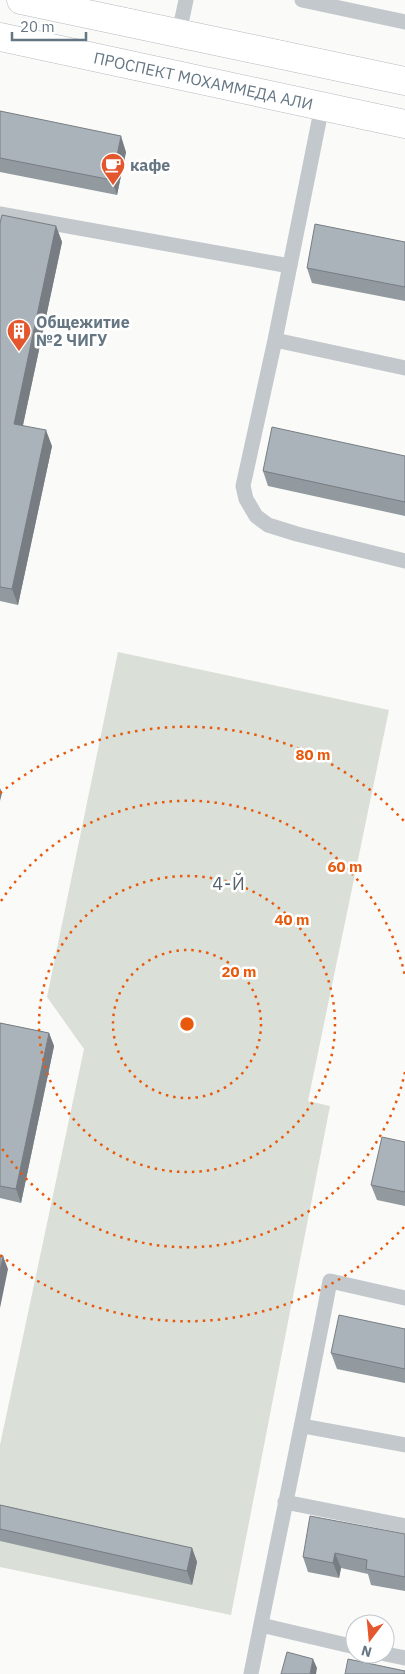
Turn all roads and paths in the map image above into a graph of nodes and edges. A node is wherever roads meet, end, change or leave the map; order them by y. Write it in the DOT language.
graph roads {
  1 [pos="21,0"];
  2 [pos="186,0"];
  3 [pos="302,0"];
  4 [pos="405,22"];
  5 [pos="179,33"];
  6 [pos="0,37"];
  7 [pos="405,81"];
  8 [pos="322,106"];
  9 [pos="405,124"];
  10 [pos="0,214"];
  11 [pos="290,266"];
  12 [pos="275,340"];
  13 [pos="405,368"];
  14 [pos="405,561"];
  15 [pos="405,1298"];
  16 [pos="303,1426"];
  17 [pos="405,1445"];
  18 [pos="285,1502"];
  19 [pos="405,1526"];
  20 [pos="261,1625"];
  21 [pos="345,1645"];
  22 [pos="251,1674"];
  1 -- 5 [label="main road"];
  2 -- 5 [label="lane"];
  3 -- 4 [label="lane"];
  5 -- 7 [label="main road"];
  6 -- 8 [label="main road, ПРОСПЕКТ МОХАММЕДА АЛИ"];
  8 -- 9 [label="main road, ПРОСПЕКТ МОХАММЕДА АЛИ"];
  8 -- 11 [label="lane"];
  10 -- 11 [label="lane"];
  11 -- 12 [label="lane"];
  12 -- 13 [label="lane"];
  12 -- 14 [label="lane"];
  15 -- 16 [label="lane"];
  16 -- 17 [label="lane"];
  16 -- 18 [label="lane"];
  18 -- 19 [label="lane"];
  18 -- 20 [label="lane"];
  20 -- 21 [label="lane"];
  20 -- 22 [label="lane"];
}
